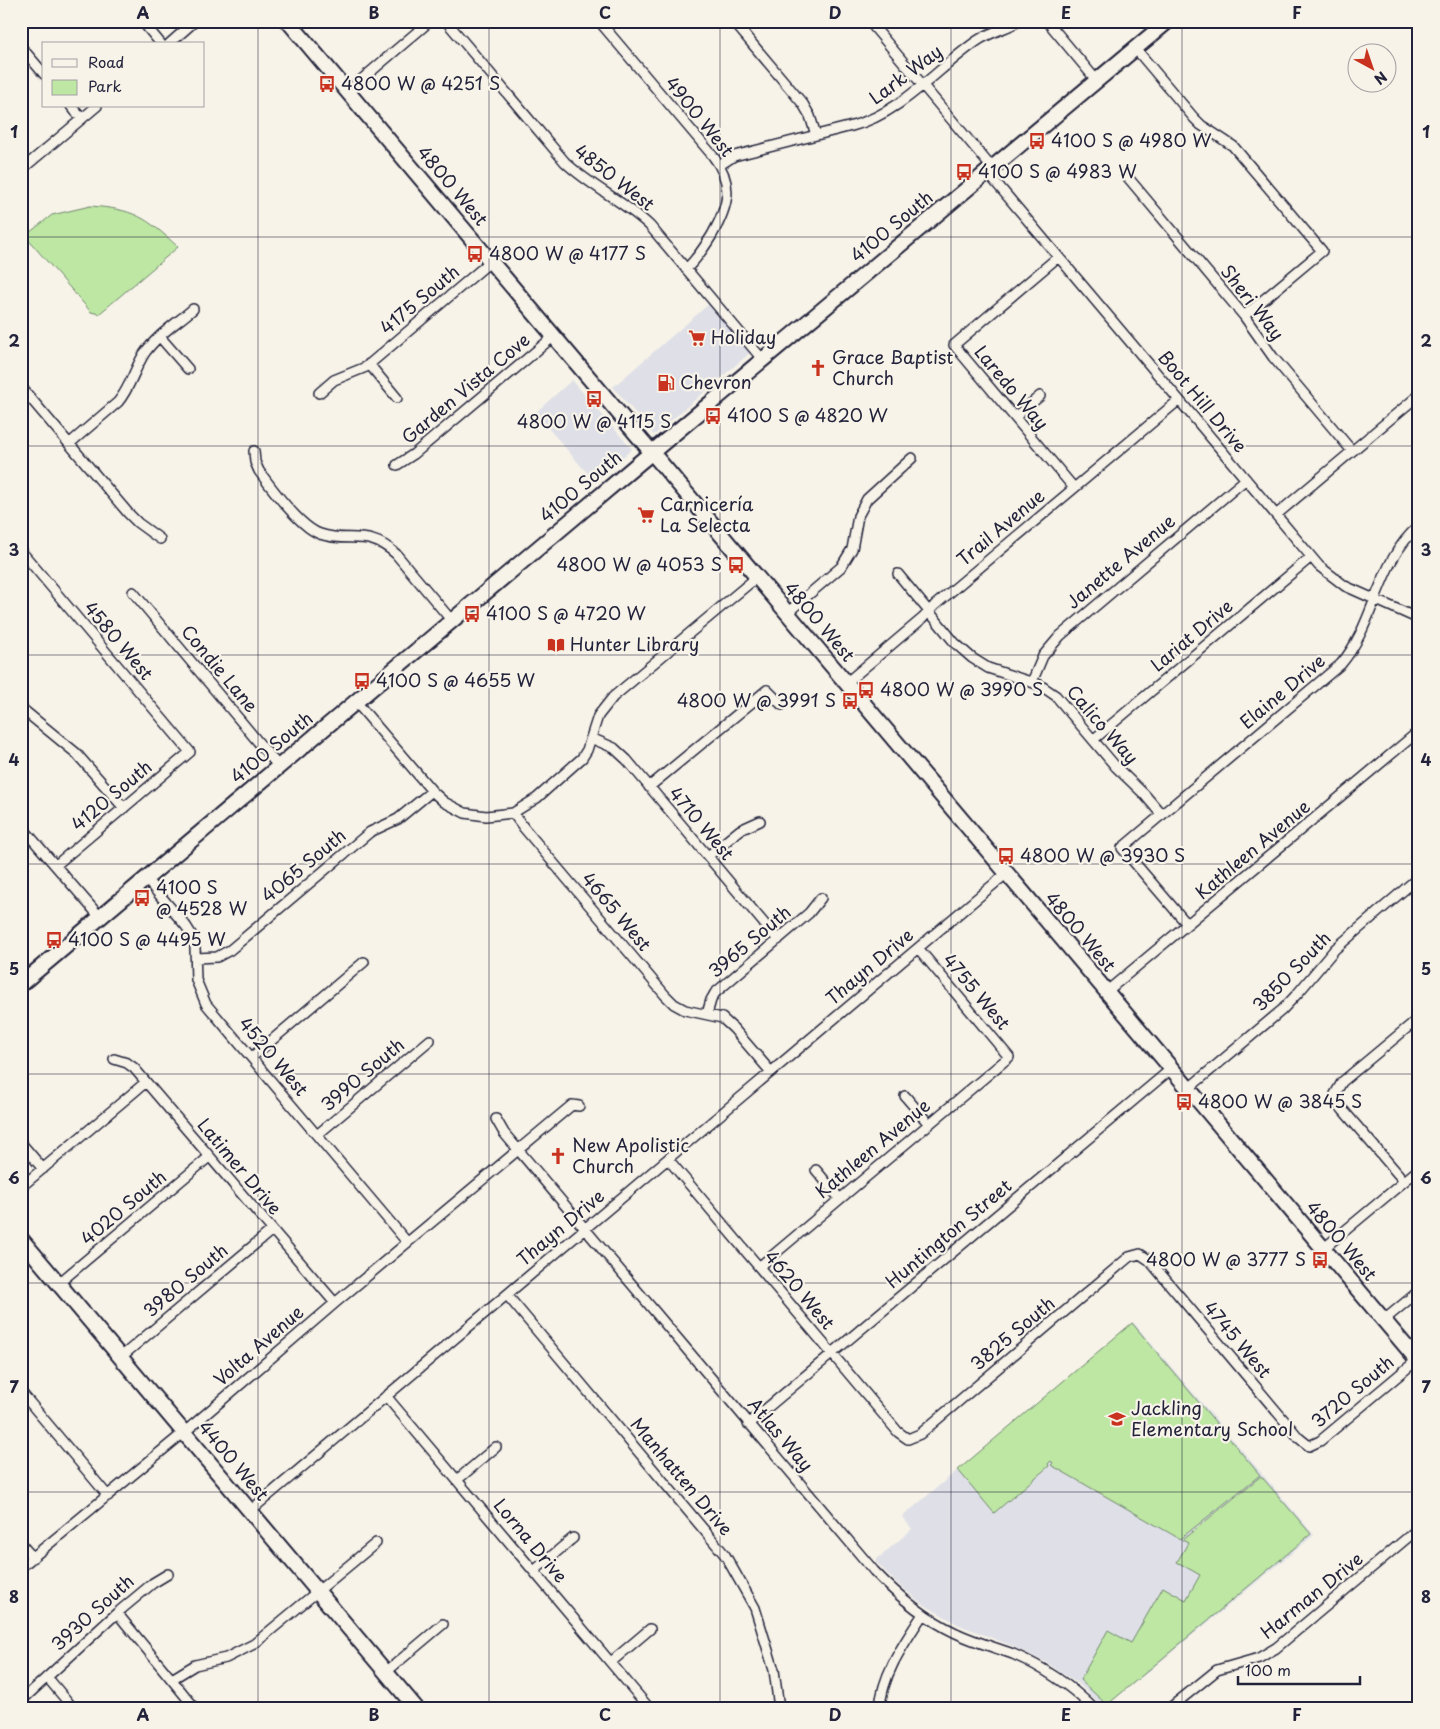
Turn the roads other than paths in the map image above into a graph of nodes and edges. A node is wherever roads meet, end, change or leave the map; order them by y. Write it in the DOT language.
graph roads {
  1 [pos="142,21"];
  2 [pos="195,21"];
  3 [pos="288,21"];
  4 [pos="430,21"];
  5 [pos="446,21"];
  6 [pos="598,21"];
  7 [pos="733,21"];
  8 [pos="868,21"];
  9 [pos="1019,21"];
  10 [pos="1047,21"];
  11 [pos="1168,21"];
  12 [pos="159,42"];
  13 [pos="171,42"];
  14 [pos="21,47"];
  15 [pos="1135,48"];
  16 [pos="42,72"];
  17 [pos="1097,81"];
  18 [pos="923,86"];
  19 [pos="347,92"];
  20 [pos="73,108"];
  21 [pos="95,108"];
  22 [pos="82,119"];
  23 [pos="816,135"];
  24 [pos="720,165"];
  25 [pos="21,170"];
  26 [pos="990,170"];
  27 [pos="1125,174"];
  28 [pos="1058,257"];
  29 [pos="491,261"];
  30 [pos="686,269"];
  31 [pos="193,309"];
  32 [pos="1244,316"];
  33 [pos="554,336"];
  34 [pos="160,337"];
  35 [pos="763,360"];
  36 [pos="369,364"];
  37 [pos="188,369"];
  38 [pos="21,387"];
  39 [pos="318,393"];
  40 [pos="1040,396"];
  41 [pos="1419,396"];
  42 [pos="397,398"];
  43 [pos="1179,400"];
  44 [pos="1014,417"];
  45 [pos="69,444"];
  46 [pos="254,451"];
  47 [pos="1352,451"];
  48 [pos="652,452"];
  49 [pos="912,458"];
  50 [pos="397,465"];
  51 [pos="1246,479"];
  52 [pos="1074,488"];
  53 [pos="1276,516"];
  54 [pos="1419,526"];
  55 [pos="160,539"];
  56 [pos="21,551"];
  57 [pos="1311,557"];
  58 [pos="898,574"];
  59 [pos="757,577"];
  60 [pos="133,592"];
  61 [pos="1374,600"];
  62 [pos="929,612"];
  63 [pos="787,613"];
  64 [pos="1419,619"];
  65 [pos="452,621"];
  66 [pos="1032,682"];
  67 [pos="846,683"];
  68 [pos="356,702"];
  69 [pos="782,705"];
  70 [pos="21,708"];
  71 [pos="1419,731"];
  72 [pos="591,738"];
  73 [pos="1093,740"];
  74 [pos="190,752"];
  75 [pos="279,767"];
  76 [pos="649,788"];
  77 [pos="432,791"];
  78 [pos="124,808"];
  79 [pos="513,813"];
  80 [pos="1162,815"];
  81 [pos="760,821"];
  82 [pos="21,826"];
  83 [pos="708,856"];
  84 [pos="56,865"];
  85 [pos="1007,873"];
  86 [pos="1419,877"];
  87 [pos="146,879"];
  88 [pos="821,898"];
  89 [pos="100,918"];
  90 [pos="1187,924"];
  91 [pos="778,940"];
  92 [pos="918,948"];
  93 [pos="196,958"];
  94 [pos="364,962"];
  95 [pos="21,984"];
  96 [pos="1106,992"];
  97 [pos="707,1014"];
  98 [pos="1419,1018"];
  99 [pos="430,1040"];
  100 [pos="252,1057"];
  101 [pos="1009,1057"];
  102 [pos="114,1059"];
  103 [pos="1171,1069"];
  104 [pos="771,1072"];
  105 [pos="146,1082"];
  106 [pos="1188,1088"];
  107 [pos="905,1096"];
  108 [pos="578,1106"];
  109 [pos="496,1119"];
  110 [pos="929,1124"];
  111 [pos="317,1135"];
  112 [pos="21,1143"];
  113 [pos="519,1150"];
  114 [pos="210,1157"];
  115 [pos="668,1159"];
  116 [pos="43,1169"];
  117 [pos="1419,1169"];
  118 [pos="816,1170"];
  119 [pos="1404,1181"];
  120 [pos="21,1187"];
  121 [pos="840,1199"];
  122 [pos="585,1229"];
  123 [pos="272,1230"];
  124 [pos="21,1239"];
  125 [pos="407,1242"];
  126 [pos="1323,1249"];
  127 [pos="1140,1254"];
  128 [pos="759,1267"];
  129 [pos="59,1284"];
  130 [pos="1419,1291"];
  131 [pos="507,1295"];
  132 [pos="334,1303"];
  133 [pos="1384,1320"];
  134 [pos="832,1354"];
  135 [pos="121,1357"];
  136 [pos="1418,1361"];
  137 [pos="21,1392"];
  138 [pos="386,1396"];
  139 [pos="748,1424"];
  140 [pos="184,1432"];
  141 [pos="908,1439"];
  142 [pos="1309,1446"];
  143 [pos="496,1448"];
  144 [pos="457,1480"];
  145 [pos="108,1496"];
  146 [pos="250,1511"];
  147 [pos="1419,1528"];
  148 [pos="573,1538"];
  149 [pos="21,1544"];
  150 [pos="376,1544"];
  151 [pos="34,1558"];
  152 [pos="21,1567"];
  153 [pos="534,1572"];
  154 [pos="168,1574"];
  155 [pos="318,1591"];
  156 [pos="117,1613"];
  157 [pos="923,1614"];
  158 [pos="443,1624"];
  159 [pos="650,1629"];
  160 [pos="610,1662"];
  161 [pos="386,1672"];
  162 [pos="47,1677"];
  163 [pos="172,1680"];
  164 [pos="21,1701"];
  165 [pos="73,1708"];
  166 [pos="195,1708"];
  167 [pos="416,1708"];
  168 [pos="649,1708"];
  169 [pos="779,1708"];
  170 [pos="880,1708"];
  171 [pos="1093,1708"];
  172 [pos="1170,1708"];
  1 -- 12 [label="street"];
  2 -- 13 [label="street"];
  3 -- 19 [label="main road, 4800 West"];
  4 -- 19 [label="street"];
  5 -- 30 [label="street, 4850 West"];
  6 -- 24 [label="street, 4900 West"];
  7 -- 23 [label="street"];
  8 -- 18 [label="street, Boot Hill Drive"];
  9 -- 18 [label="street, Lark Way"];
  10 -- 17 [label="street"];
  11 -- 15 [label="main road, 4100 South"];
  14 -- 16 [label="street"];
  15 -- 17 [label="main road, 4100 South"];
  15 -- 32 [label="street"];
  17 -- 26 [label="main road, 4100 South"];
  18 -- 23 [label="street, Lark Way"];
  18 -- 26 [label="street, Boot Hill Drive"];
  19 -- 29 [label="main road, 4800 West"];
  20 -- 22 [label="street"];
  21 -- 22 [label="street"];
  22 -- 25 [label="street"];
  23 -- 24 [label="street, Lark Way"];
  24 -- 30 [label="street, 4900 West"];
  26 -- 28 [label="street, Boot Hill Drive"];
  26 -- 35 [label="main road, 4100 South"];
  27 -- 32 [label="street, Sheri Way"];
  28 -- 43 [label="street, Boot Hill Drive"];
  28 -- 44 [label="street, Laredo Way"];
  29 -- 33 [label="main road, 4800 West"];
  29 -- 36 [label="street, 4175 South"];
  30 -- 35 [label="street, 4850 West"];
  31 -- 34 [label="street"];
  32 -- 47 [label="street, Sheri Way"];
  33 -- 48 [label="main road, 4800 West"];
  33 -- 50 [label="street, Garden Vista Cove"];
  34 -- 37 [label="street"];
  34 -- 45 [label="street"];
  35 -- 48 [label="main road, 4100 South"];
  36 -- 39 [label="street, 4175 South"];
  36 -- 42 [label="street"];
  38 -- 45 [label="street"];
  40 -- 44 [label="street"];
  41 -- 47 [label="street"];
  43 -- 51 [label="street, Boot Hill Drive"];
  43 -- 52 [label="street, Trail Avenue"];
  44 -- 52 [label="street, Laredo Way"];
  45 -- 55 [label="street"];
  46 -- 65 [label="street"];
  47 -- 53 [label="street"];
  48 -- 59 [label="main road, 4800 West"];
  48 -- 65 [label="main road, 4100 South"];
  49 -- 63 [label="street"];
  51 -- 53 [label="street, Boot Hill Drive"];
  51 -- 66 [label="street, Janette Avenue"];
  52 -- 62 [label="street, Trail Avenue"];
  53 -- 57 [label="street, Boot Hill Drive"];
  54 -- 61 [label="street, Elaine Drive"];
  56 -- 74 [label="street, 4580 West"];
  57 -- 61 [label="street, Boot Hill Drive"];
  57 -- 73 [label="street, Lariat Drive"];
  58 -- 62 [label="street, Calico Way"];
  59 -- 63 [label="main road, 4800 West"];
  59 -- 72 [label="street"];
  60 -- 75 [label="street, Condie Lane"];
  61 -- 64 [label="street, Boot Hill Drive"];
  61 -- 80 [label="street, Elaine Drive"];
  62 -- 66 [label="street, Calico Way"];
  62 -- 67 [label="street, Trail Avenue"];
  63 -- 67 [label="main road, 4800 West"];
  65 -- 68 [label="main road, 4100 South"];
  66 -- 73 [label="street, Calico Way"];
  67 -- 85 [label="main road, 4800 West"];
  68 -- 75 [label="main road, 4100 South"];
  68 -- 77 [label="street"];
  69 -- 76 [label="street"];
  70 -- 78 [label="street"];
  71 -- 90 [label="street, Kathleen Avenue"];
  72 -- 76 [label="street, 4710 West"];
  72 -- 79 [label="street"];
  73 -- 80 [label="street, Calico Way"];
  74 -- 78 [label="street, 4120 South"];
  75 -- 87 [label="main road, 4100 South"];
  76 -- 83 [label="street, 4710 West"];
  77 -- 79 [label="street"];
  77 -- 93 [label="street, 4065 South"];
  78 -- 84 [label="street, 4120 South"];
  79 -- 97 [label="street, 4665 West"];
  80 -- 90 [label="street, Elaine Drive"];
  81 -- 83 [label="street"];
  82 -- 84 [label="street"];
  83 -- 91 [label="street, 4710 West"];
  84 -- 89 [label="street"];
  85 -- 92 [label="street, Thayn Drive"];
  85 -- 96 [label="main road, 4800 West"];
  86 -- 106 [label="street, 3850 South"];
  87 -- 89 [label="main road, 4100 South"];
  87 -- 93 [label="street, 4520 West"];
  88 -- 91 [label="street, 3965 South"];
  89 -- 95 [label="main road, 4100 South"];
  90 -- 96 [label="street, Kathleen Avenue"];
  91 -- 97 [label="street, 3965 South"];
  92 -- 101 [label="street, 4755 West"];
  92 -- 104 [label="street, Thayn Drive"];
  93 -- 100 [label="street, 4520 West"];
  94 -- 100 [label="street"];
  96 -- 103 [label="main road, 4800 West"];
  97 -- 104 [label="street, 4665 West"];
  98 -- 119 [label="street"];
  99 -- 111 [label="street, 3990 South"];
  100 -- 111 [label="street, 4520 West"];
  101 -- 110 [label="street, Kathleen Avenue"];
  102 -- 105 [label="street, Latimer Drive"];
  103 -- 106 [label="main road, 4800 West"];
  103 -- 134 [label="street, Huntington Street"];
  104 -- 115 [label="street, Thayn Drive"];
  105 -- 114 [label="street, Latimer Drive"];
  105 -- 116 [label="street"];
  106 -- 126 [label="main road, 4800 West"];
  107 -- 110 [label="street"];
  108 -- 113 [label="street, Volta Avenue"];
  109 -- 113 [label="street, Atlas Way"];
  110 -- 121 [label="street, Kathleen Avenue"];
  111 -- 125 [label="street, 4520 West"];
  112 -- 116 [label="street"];
  113 -- 122 [label="street, Atlas Way"];
  113 -- 125 [label="street, Volta Avenue"];
  114 -- 123 [label="street, Latimer Drive"];
  114 -- 129 [label="street, 4020 South"];
  115 -- 122 [label="street, Thayn Drive"];
  115 -- 128 [label="street, 4620 West"];
  116 -- 120 [label="street"];
  117 -- 119 [label="street"];
  118 -- 121 [label="street"];
  119 -- 126 [label="street"];
  121 -- 128 [label="street, Kathleen Avenue"];
  122 -- 131 [label="street, Thayn Drive"];
  122 -- 139 [label="street, Atlas Way"];
  123 -- 132 [label="street, Latimer Drive"];
  123 -- 135 [label="street, 3980 South"];
  124 -- 129 [label="main road, 4400 West"];
  125 -- 132 [label="street, Volta Avenue"];
  126 -- 133 [label="main road, 4800 West"];
  127 -- 141 [label="street, 3825 South"];
  127 -- 142 [label="street, 4745 West"];
  128 -- 134 [label="street, 4620 West"];
  129 -- 135 [label="main road, 4400 West"];
  130 -- 133 [label="street"];
  131 -- 138 [label="street, Thayn Drive"];
  131 -- 169 [label="street, Manhatten Drive"];
  132 -- 140 [label="street, Volta Avenue"];
  133 -- 136 [label="main road, 4800 West"];
  134 -- 139 [label="street, Huntington Street"];
  134 -- 141 [label="street, 4620 West"];
  135 -- 140 [label="main road, 4400 West"];
  136 -- 142 [label="street, 3720 South"];
  137 -- 145 [label="street"];
  138 -- 144 [label="street, Lorna Drive"];
  138 -- 146 [label="street, Thayn Drive"];
  139 -- 157 [label="street, Atlas Way"];
  140 -- 145 [label="street, Volta Avenue"];
  140 -- 146 [label="main road, 4400 West"];
  143 -- 144 [label="street"];
  144 -- 153 [label="street, Lorna Drive"];
  145 -- 151 [label="street, Volta Avenue"];
  146 -- 155 [label="main road, 4400 West"];
  147 -- 172 [label="street, Harman Drive"];
  148 -- 153 [label="street"];
  149 -- 151 [label="street"];
  150 -- 155 [label="street"];
  151 -- 152 [label="street, Volta Avenue"];
  153 -- 160 [label="street, Lorna Drive"];
  154 -- 156 [label="street, 3930 South"];
  155 -- 161 [label="main road, 4400 West"];
  155 -- 163 [label="street"];
  156 -- 162 [label="street, 3930 South"];
  156 -- 163 [label="street"];
  157 -- 170 [label="street"];
  157 -- 171 [label="street, Atlas Way"];
  158 -- 161 [label="street"];
  159 -- 160 [label="street"];
  160 -- 168 [label="street, Lorna Drive"];
  161 -- 167 [label="main road, 4400 West"];
  162 -- 164 [label="street, 3930 South"];
  162 -- 165 [label="street"];
  163 -- 166 [label="street"];
}
